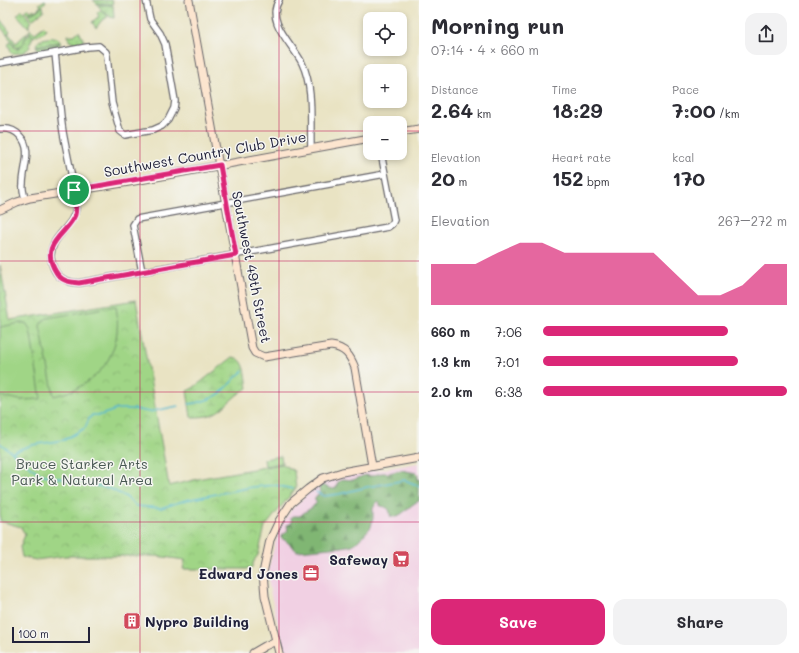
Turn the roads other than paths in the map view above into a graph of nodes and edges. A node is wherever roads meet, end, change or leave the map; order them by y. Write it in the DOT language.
graph roads {
  1 [pos="146,0"];
  2 [pos="189,0"];
  3 [pos="279,0"];
  4 [pos="55,53"];
  5 [pos="0,63"];
  6 [pos="0,129"];
  7 [pos="419,129"];
  8 [pos="407,131"];
  9 [pos="363,139"];
  10 [pos="311,148"];
  11 [pos="382,160"];
  12 [pos="220,165"];
  13 [pos="385,174"];
  14 [pos="74,190"];
  15 [pos="25,199"];
  16 [pos="226,203"];
  17 [pos="0,210"];
  18 [pos="236,255"];
  19 [pos="142,272"];
  20 [pos="419,458"];
  21 [pos="372,466"];
  22 [pos="276,641"];
  23 [pos="253,653"];
  24 [pos="279,653"];
  1 -- 4 [label="street"];
  2 -- 12 [label="street, Southwest 49th Street"];
  3 -- 10 [label="street"];
  4 -- 5 [label="street"];
  4 -- 14 [label="street"];
  6 -- 15 [label="street"];
  7 -- 8 [label="street"];
  9 -- 10 [label="street, Southwest Country Club Drive"];
  10 -- 12 [label="street, Southwest Country Club Drive"];
  11 -- 13 [label="street"];
  12 -- 14 [label="street, Southwest Country Club Drive"];
  12 -- 16 [label="street, Southwest 49th Street"];
  13 -- 16 [label="street"];
  13 -- 18 [label="street"];
  14 -- 15 [label="street, Southwest Country Club Drive"];
  14 -- 19 [label="street"];
  15 -- 17 [label="street, Southwest Country Club Drive"];
  16 -- 18 [label="street, Southwest 49th Street"];
  16 -- 19 [label="street"];
  18 -- 19 [label="street"];
  18 -- 21 [label="street, Southwest 49th Street"];
  20 -- 21 [label="street"];
  21 -- 22 [label="street"];
  22 -- 23 [label="street"];
  22 -- 24 [label="street"];
}
